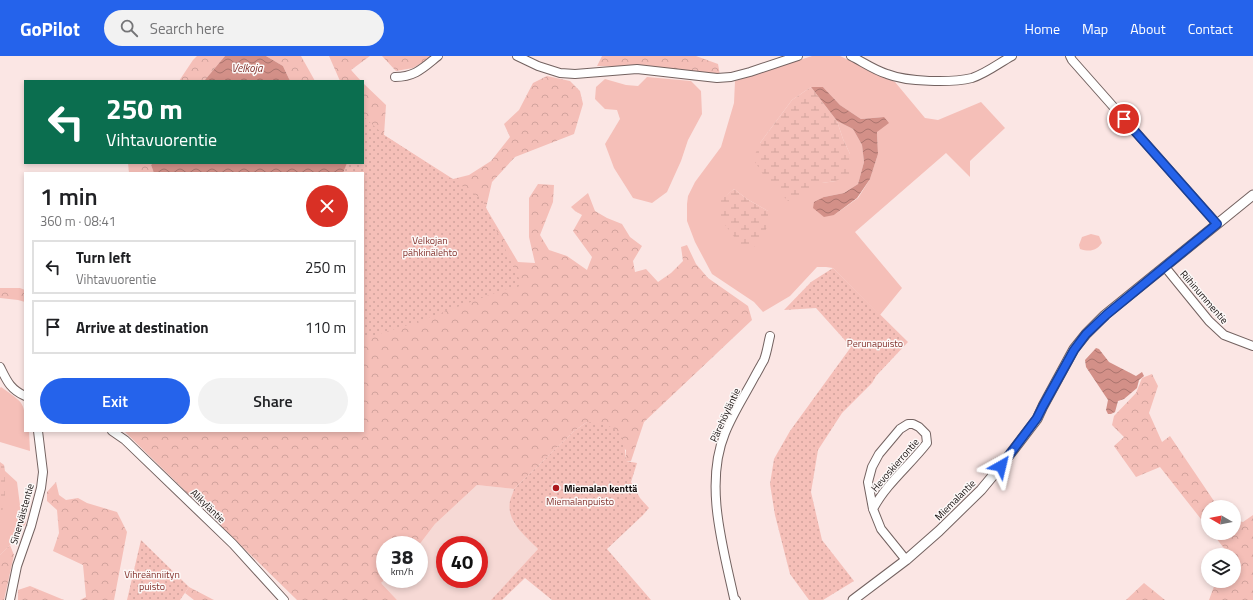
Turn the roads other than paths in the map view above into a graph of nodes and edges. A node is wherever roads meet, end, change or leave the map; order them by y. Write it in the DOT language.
graph roads {
  1 [pos="438,56"];
  2 [pos="517,56"];
  3 [pos="798,56"];
  4 [pos="851,56"];
  5 [pos="1012,56"];
  6 [pos="1070,56"];
  7 [pos="395,77"];
  8 [pos="1253,195"];
  9 [pos="1217,224"];
  10 [pos="1165,267"];
  11 [pos="770,336"];
  12 [pos="1253,346"];
  13 [pos="0,367"];
  14 [pos="24,396"];
  15 [pos="39,432"];
  16 [pos="113,432"];
  17 [pos="873,509"];
  18 [pos="906,560"];
  19 [pos="10,600"];
  20 [pos="284,600"];
  21 [pos="736,600"];
  22 [pos="853,600"];
  1 -- 7 [label="street"];
  2 -- 3 [label="street"];
  4 -- 5 [label="street"];
  6 -- 9 [label="street"];
  8 -- 9 [label="street, Miemalantie"];
  9 -- 10 [label="street, Miemalantie"];
  10 -- 12 [label="street, Riihinummentie"];
  10 -- 18 [label="street, Miemalantie"];
  11 -- 21 [label="street, Pärehöyläntie"];
  13 -- 14 [label="street"];
  15 -- 19 [label="street, Sinerväistentie"];
  16 -- 20 [label="street, Alikyläntie"];
  17 -- 17 [label="street, Hevoskierrontie"];
  17 -- 18 [label="street, Hevoskierrontie"];
  18 -- 22 [label="street, Miemalantie"];
}
